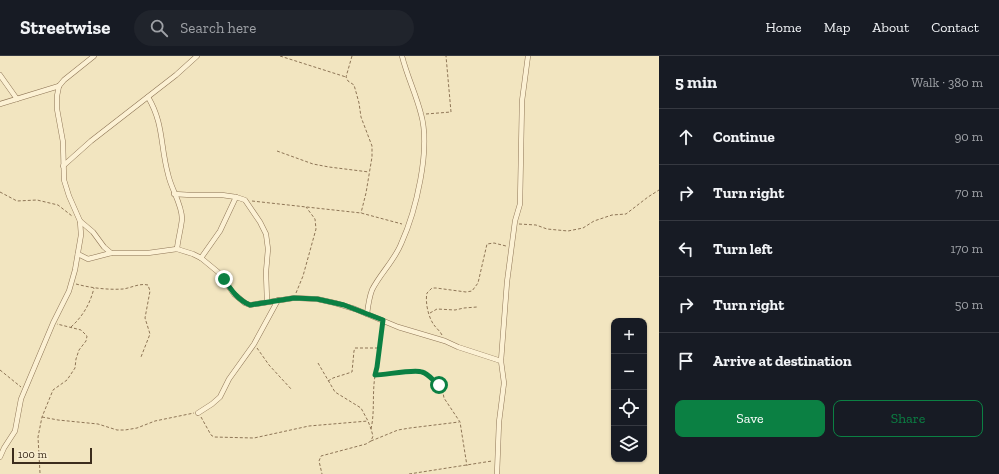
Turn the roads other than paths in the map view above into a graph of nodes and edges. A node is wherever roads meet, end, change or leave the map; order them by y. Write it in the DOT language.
graph roads {
  1 [pos="94,56"];
  2 [pos="197,56"];
  3 [pos="402,56"];
  4 [pos="528,56"];
  5 [pos="0,75"];
  6 [pos="58,86"];
  7 [pos="148,96"];
  8 [pos="17,99"];
  9 [pos="0,104"];
  10 [pos="63,166"];
  11 [pos="174,194"];
  12 [pos="236,197"];
  13 [pos="80,221"];
  14 [pos="177,249"];
  15 [pos="111,253"];
  16 [pos="78,254"];
  17 [pos="201,258"];
  18 [pos="278,300"];
  19 [pos="267,301"];
  20 [pos="367,314"];
  21 [pos="501,361"];
  22 [pos="198,413"];
  23 [pos="0,457"];
  24 [pos="497,474"];
  1 -- 6 [label="street"];
  2 -- 7 [label="street"];
  3 -- 20 [label="street"];
  4 -- 21 [label="street"];
  5 -- 8 [label="street"];
  6 -- 8 [label="street"];
  6 -- 10 [label="street"];
  7 -- 10 [label="street"];
  7 -- 11 [label="street"];
  8 -- 9 [label="street"];
  10 -- 13 [label="street"];
  11 -- 12 [label="street"];
  11 -- 14 [label="street"];
  12 -- 17 [label="street"];
  12 -- 19 [label="street"];
  13 -- 15 [label="street"];
  13 -- 16 [label="street"];
  14 -- 15 [label="street"];
  14 -- 17 [label="street"];
  15 -- 16 [label="street"];
  16 -- 23 [label="street"];
  17 -- 19 [label="street"];
  18 -- 19 [label="street"];
  18 -- 20 [label="street"];
  18 -- 22 [label="street"];
  20 -- 21 [label="street"];
  21 -- 24 [label="street"];
}
